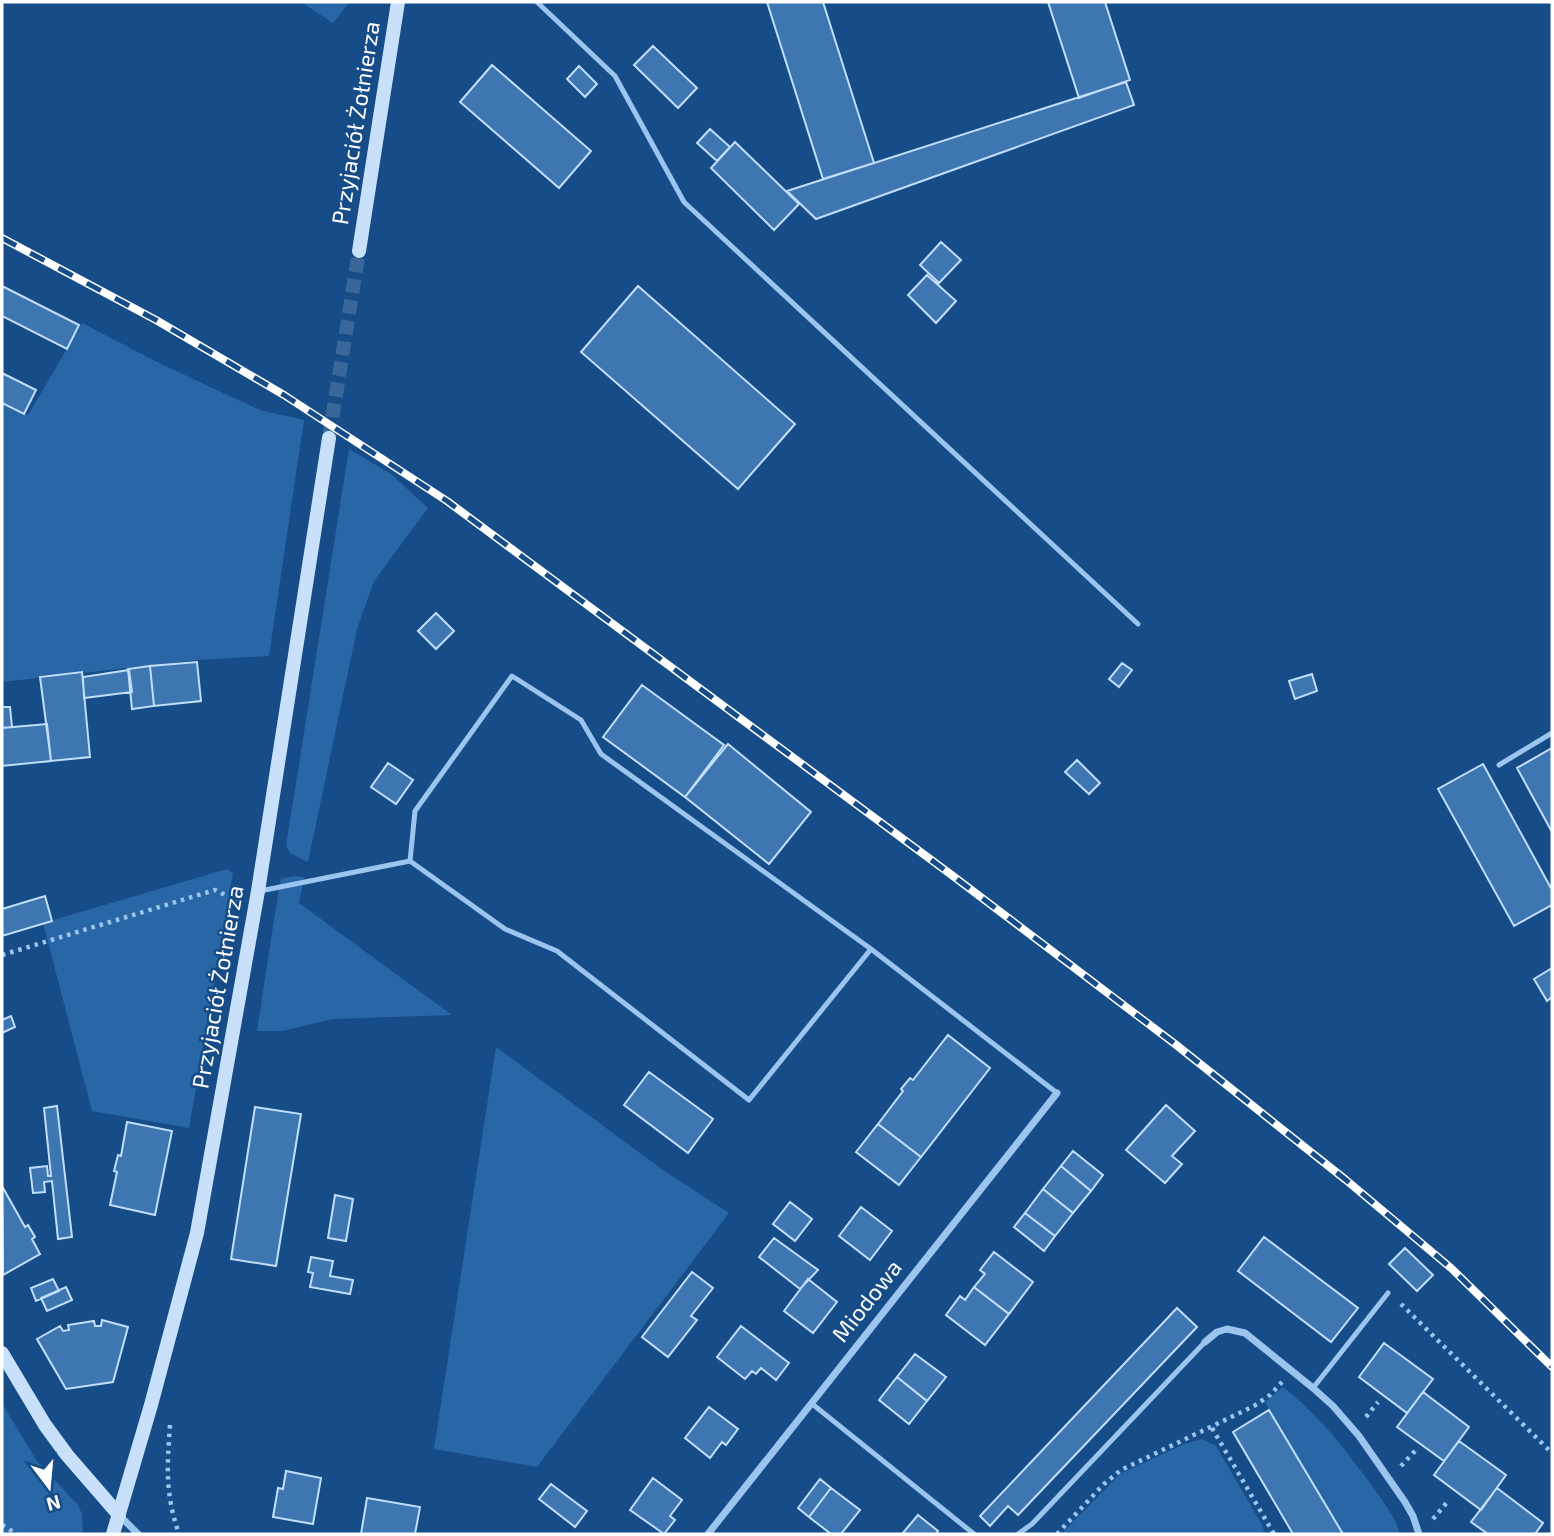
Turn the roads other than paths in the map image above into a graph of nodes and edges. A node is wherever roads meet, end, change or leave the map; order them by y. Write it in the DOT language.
graph roads {
  1 [pos="398,2"];
  2 [pos="537,2"];
  3 [pos="359,251"];
  4 [pos="329,438"];
  5 [pos="1138,624"];
  6 [pos="1552,733"];
  7 [pos="1499,765"];
  8 [pos="410,861"];
  9 [pos="258,891"];
  10 [pos="871,949"];
  11 [pos="1057,1093"];
  12 [pos="1388,1293"];
  13 [pos="1205,1342"];
  14 [pos="2,1353"];
  15 [pos="1313,1388"];
  16 [pos="811,1403"];
  17 [pos="119,1515"];
  18 [pos="113,1534"];
  19 [pos="138,1534"];
  20 [pos="708,1534"];
  21 [pos="974,1534"];
  22 [pos="1018,1534"];
  23 [pos="1419,1534"];
  1 -- 3 [label="main road, Przyjaciół Żołnierza"];
  2 -- 5 [label="lane"];
  4 -- 9 [label="main road, Przyjaciół Żołnierza"];
  6 -- 7 [label="lane"];
  8 -- 9 [label="lane"];
  8 -- 10 [label="lane"];
  8 -- 10 [label="lane"];
  9 -- 17 [label="main road, Przyjaciół Żołnierza"];
  10 -- 11 [label="lane"];
  11 -- 16 [label="street, Miodowa"];
  12 -- 15 [label="lane"];
  13 -- 15 [label="street"];
  13 -- 22 [label="lane"];
  14 -- 17 [label="main road"];
  15 -- 23 [label="street"];
  16 -- 20 [label="street, Miodowa"];
  16 -- 21 [label="lane"];
  17 -- 18 [label="main road, Przyjaciół Żołnierza"];
  17 -- 19 [label="street"];
}
